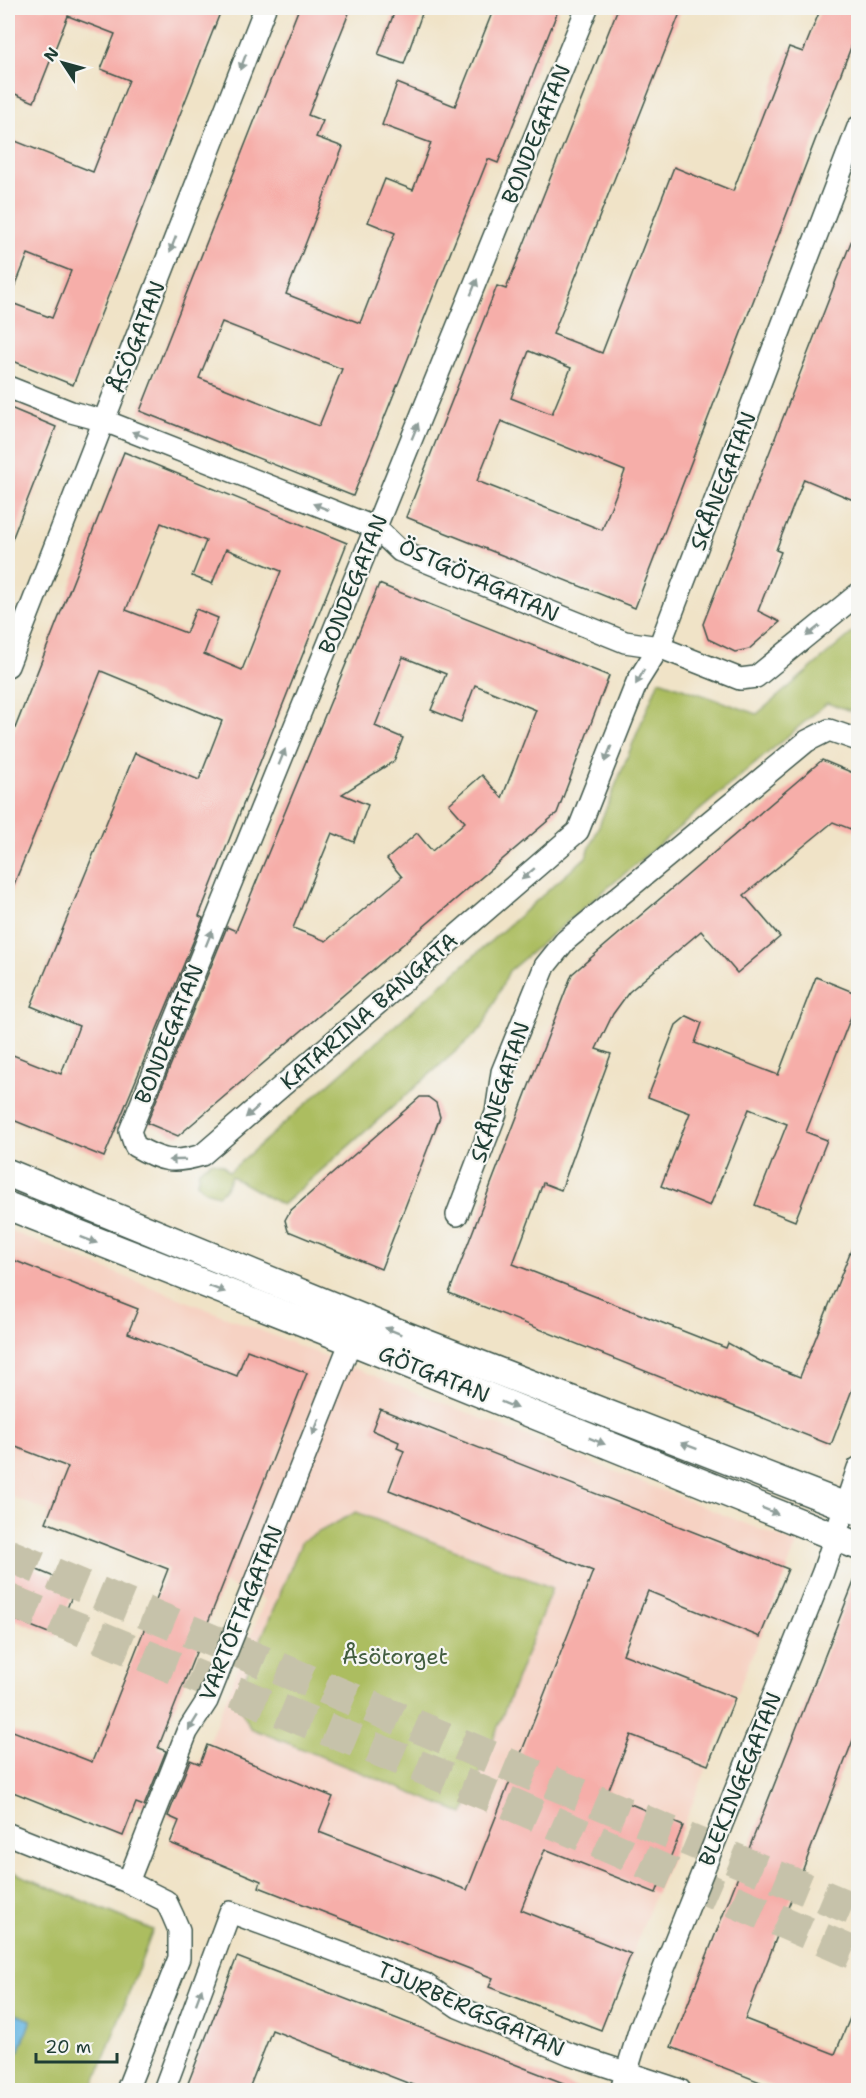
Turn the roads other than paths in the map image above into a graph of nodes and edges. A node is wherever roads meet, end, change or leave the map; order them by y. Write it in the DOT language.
graph roads {
  1 [pos="265,8"];
  2 [pos="587,8"];
  3 [pos="858,127"];
  4 [pos="8,387"];
  5 [pos="105,421"];
  6 [pos="376,528"];
  7 [pos="858,594"];
  8 [pos="659,647"];
  9 [pos="8,666"];
  10 [pos="858,740"];
  11 [pos="578,831"];
  12 [pos="148,1154"];
  13 [pos="8,1173"];
  14 [pos="8,1206"];
  15 [pos="457,1215"];
  16 [pos="351,1341"];
  17 [pos="858,1468"];
  18 [pos="852,1509"];
  19 [pos="847,1541"];
  20 [pos="8,1834"];
  21 [pos="128,1882"];
  22 [pos="625,2081"];
  23 [pos="127,2091"];
  24 [pos="164,2091"];
  25 [pos="680,2091"];
  1 -- 5 [label="street, ÅSÖGATAN, one-way"];
  6 -- 2 [label="street, BONDEGATAN, one-way"];
  3 -- 8 [label="street, SKÅNEGATAN"];
  4 -- 5 [label="street, ÖSTGÖTAGATAN"];
  6 -- 5 [label="street, ÖSTGÖTAGATAN, one-way"];
  5 -- 9 [label="street, ÅSÖGATAN"];
  6 -- 8 [label="street, ÖSTGÖTAGATAN"];
  12 -- 6 [label="street, BONDEGATAN, one-way"];
  7 -- 8 [label="street, ÖSTGÖTAGATAN, one-way"];
  8 -- 11 [label="street, SKÅNEGATAN, one-way"];
  10 -- 15 [label="street, SKÅNEGATAN"];
  11 -- 12 [label="street, KATARINA BANGATA, one-way"];
  18 -- 13 [label="street, GÖTGATAN, one-way"];
  14 -- 16 [label="street, GÖTGATAN, one-way"];
  16 -- 19 [label="street, GÖTGATAN, one-way"];
  16 -- 21 [label="street, VARTOFTAGATAN, one-way"];
  17 -- 18 [label="street, BLEKINGEGATAN"];
  18 -- 19 [label="street, BLEKINGEGATAN"];
  19 -- 22 [label="street, BLEKINGEGATAN"];
  20 -- 21 [label="street"];
  21 -- 23 [label="street"];
  24 -- 22 [label="street, TJURBERGSGATAN, one-way"];
  22 -- 25 [label="street, TJURBERGSGATAN"];
}
